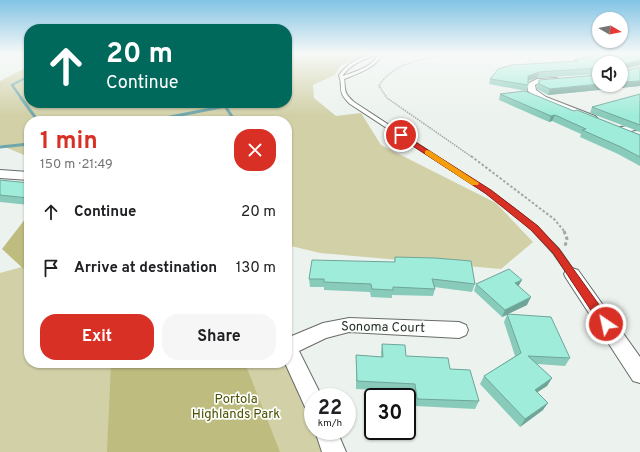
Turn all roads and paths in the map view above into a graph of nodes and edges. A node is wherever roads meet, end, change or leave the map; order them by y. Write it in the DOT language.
graph roads {
  1 [pos="342,74"];
  2 [pos="353,74"];
  3 [pos="389,74"];
  4 [pos="342,78"];
  5 [pos="568,79"];
  6 [pos="600,121"];
  7 [pos="640,126"];
  8 [pos="634,135"];
  9 [pos="0,174"];
  10 [pos="24,176"];
  11 [pos="556,251"];
  12 [pos="572,274"];
  13 [pos="459,330"];
  14 [pos="292,345"];
  15 [pos="292,357"];
  16 [pos="640,374"];
  17 [pos="307,388"];
  18 [pos="329,440"];
  19 [pos="334,452"];
  1 -- 4 [label="lane"];
  2 -- 4 [label="lane"];
  3 -- 11 [label="path"];
  4 -- 11 [label="lane"];
  5 -- 6 [label="street"];
  7 -- 8 [label="street"];
  9 -- 10 [label="street"];
  11 -- 12 [label="lane"];
  12 -- 16 [label="street"];
  13 -- 14 [label="street, Sonoma Court"];
  15 -- 17 [label="street"];
  18 -- 19 [label="street"];
}
